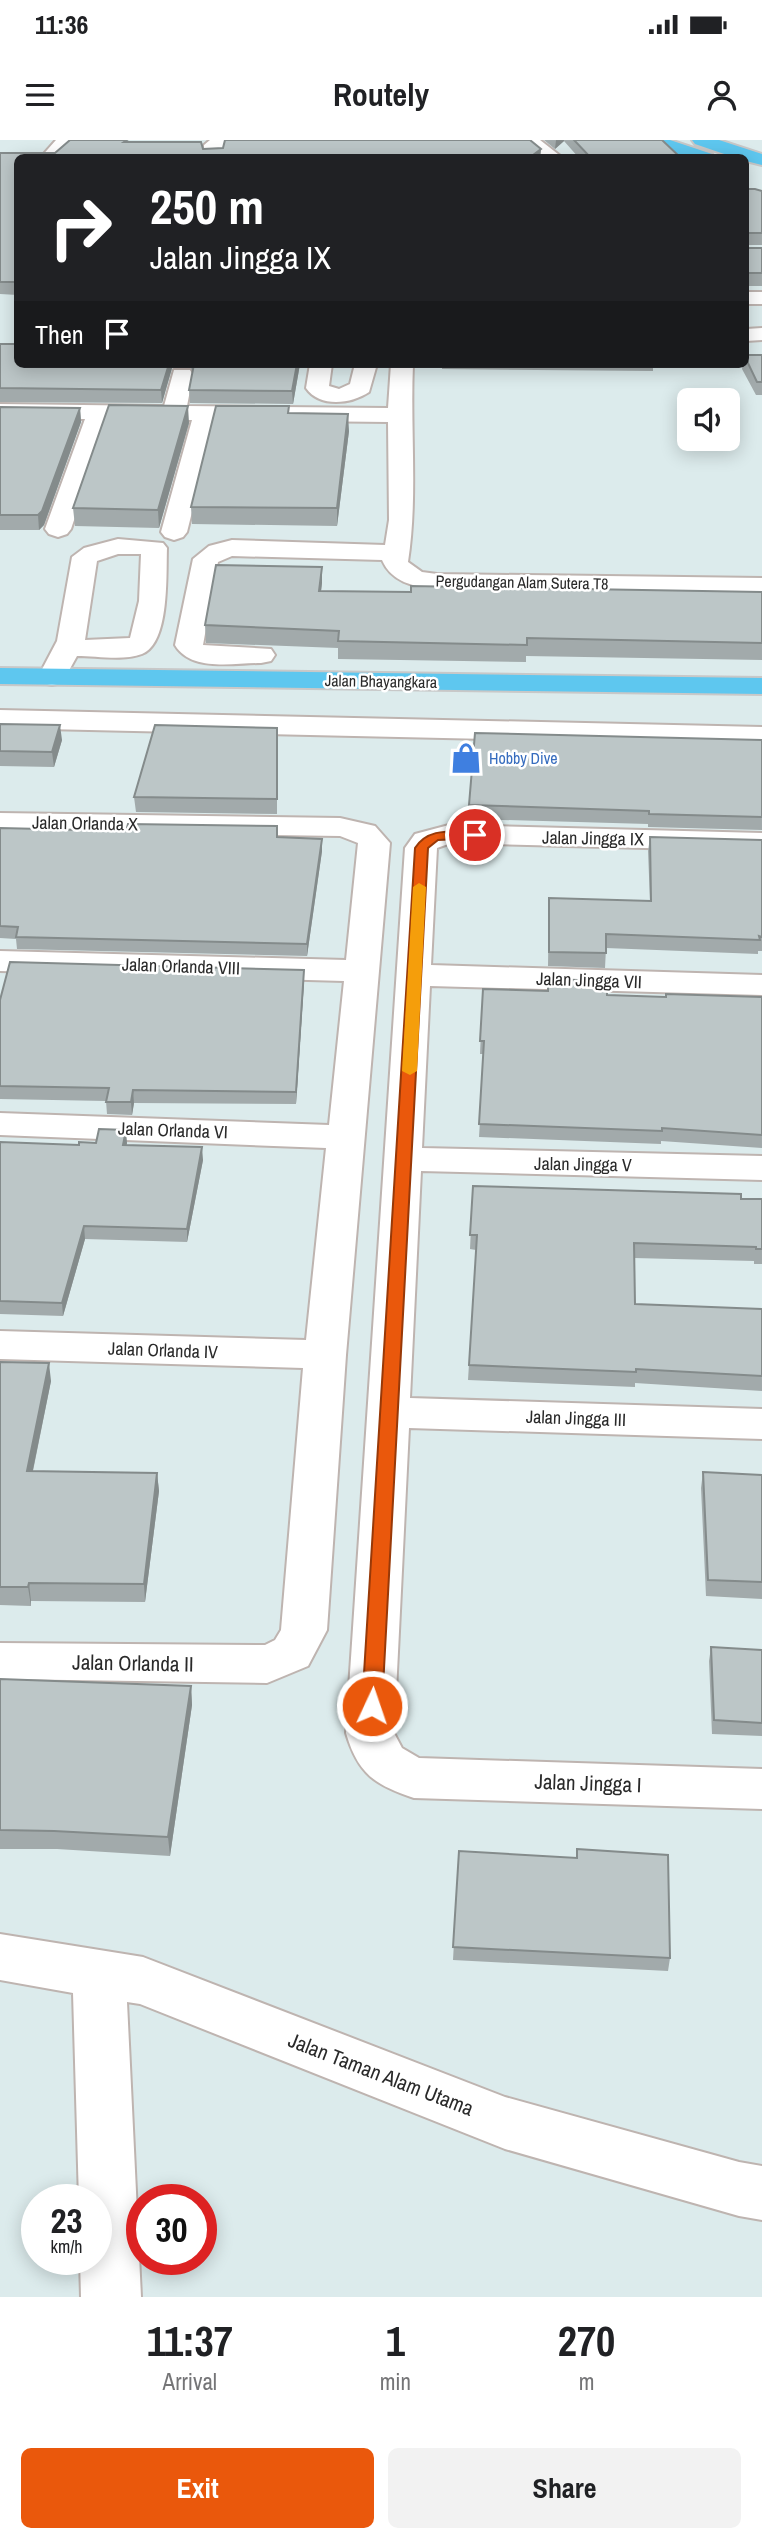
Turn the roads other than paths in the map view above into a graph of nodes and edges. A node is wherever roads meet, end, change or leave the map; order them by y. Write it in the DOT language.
graph roads {
  1 [pos="66,140"];
  2 [pos="360,140"];
  3 [pos="528,140"];
  4 [pos="653,140"];
  5 [pos="701,140"];
  6 [pos="53,154"];
  7 [pos="213,154"];
  8 [pos="548,154"];
  9 [pos="694,154"];
  10 [pos="744,154"];
  11 [pos="320,368"];
  12 [pos="365,368"];
  13 [pos="402,368"];
  14 [pos="182,375"];
  15 [pos="0,411"];
  16 [pos="174,413"];
  17 [pos="400,415"];
  18 [pos="90,417"];
  19 [pos="203,421"];
  20 [pos="0,427"];
  21 [pos="58,529"];
  22 [pos="174,532"];
  23 [pos="396,553"];
  24 [pos="762,586"];
  25 [pos="67,648"];
  26 [pos="261,655"];
  27 [pos="0,676"];
  28 [pos="52,677"];
  29 [pos="762,687"];
  30 [pos="0,690"];
  31 [pos="115,691"];
  32 [pos="762,699"];
  33 [pos="0,719"];
  34 [pos="110,722"];
  35 [pos="762,736"];
  36 [pos="0,822"];
  37 [pos="762,842"];
  38 [pos="0,961"];
  39 [pos="363,971"];
  40 [pos="415,975"];
  41 [pos="762,985"];
  42 [pos="0,1124"];
  43 [pos="347,1137"];
  44 [pos="405,1159"];
  45 [pos="762,1168"];
  46 [pos="0,1345"];
  47 [pos="326,1355"];
  48 [pos="390,1412"];
  49 [pos="762,1424"];
  50 [pos="0,1661"];
  51 [pos="762,1789"];
  52 [pos="0,1957"];
  53 [pos="99,1973"];
  54 [pos="762,2193"];
  55 [pos="111,2297"];
  1 -- 6 [label="street"];
  2 -- 7 [label="street"];
  3 -- 8 [label="street"];
  4 -- 9 [label="main road"];
  5 -- 10 [label="main road"];
  11 -- 12 [label="street"];
  13 -- 17 [label="street"];
  14 -- 16 [label="street"];
  15 -- 18 [label="street"];
  16 -- 18 [label="street"];
  16 -- 19 [label="street"];
  17 -- 19 [label="street"];
  17 -- 23 [label="street"];
  18 -- 19 [label="street"];
  18 -- 20 [label="street"];
  18 -- 21 [label="street"];
  19 -- 22 [label="street"];
  23 -- 24 [label="street, Pergudangan Alam Sutera T8"];
  23 -- 26 [label="street"];
  25 -- 25 [label="street"];
  25 -- 28 [label="street"];
  27 -- 28 [label="main road, Jalan Bhayangkara"];
  28 -- 29 [label="main road, Jalan Bhayangkara"];
  30 -- 31 [label="main road, Jalan Bhayangkara"];
  31 -- 32 [label="main road, Jalan Bhayangkara"];
  31 -- 34 [label="street"];
  33 -- 34 [label="street"];
  34 -- 35 [label="street"];
  36 -- 39 [label="street, Jalan Orlanda X"];
  37 -- 40 [label="street, Jalan Jingga IX"];
  38 -- 39 [label="street, Jalan Orlanda VIII"];
  39 -- 43 [label="street"];
  40 -- 41 [label="street, Jalan Jingga VII"];
  40 -- 44 [label="street"];
  42 -- 43 [label="street, Jalan Orlanda VI"];
  43 -- 47 [label="street"];
  44 -- 45 [label="street, Jalan Jingga V"];
  44 -- 48 [label="street"];
  46 -- 47 [label="street, Jalan Orlanda IV"];
  47 -- 50 [label="street, Jalan Orlanda II"];
  48 -- 49 [label="street, Jalan Jingga III"];
  48 -- 51 [label="street, Jalan Jingga I"];
  52 -- 53 [label="street, Jalan Taman Alam Utama"];
  53 -- 54 [label="street, Jalan Taman Alam Utama"];
  53 -- 55 [label="street"];
}
